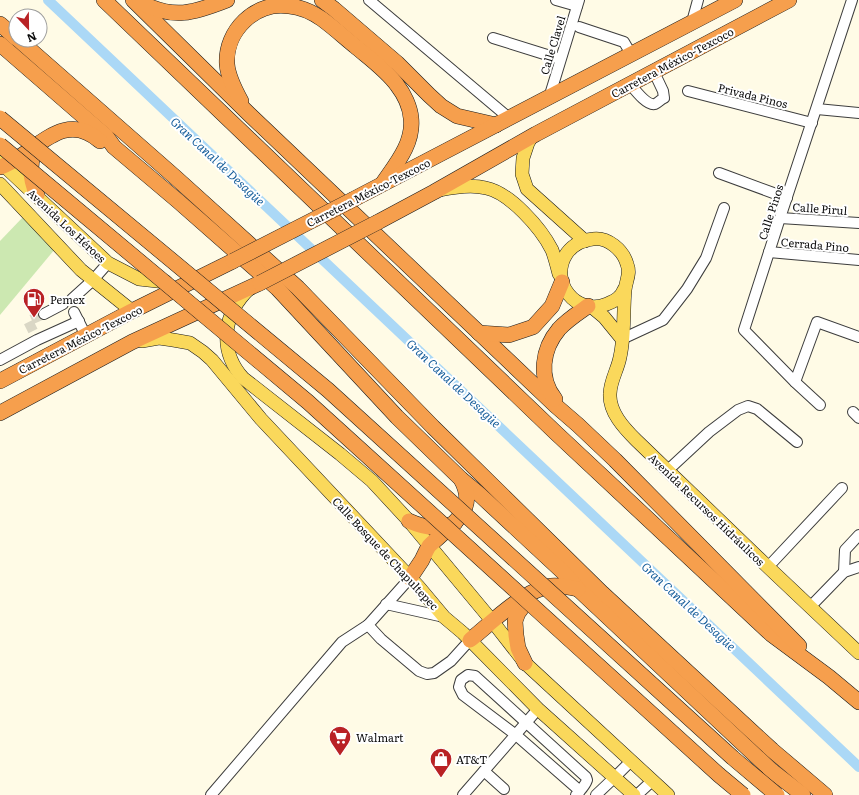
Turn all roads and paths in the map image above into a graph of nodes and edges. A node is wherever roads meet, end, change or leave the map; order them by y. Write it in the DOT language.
graph roads {
  1 [pos="104,0"];
  2 [pos="134,0"];
  3 [pos="226,0"];
  4 [pos="322,0"];
  5 [pos="369,0"];
  6 [pos="556,0"];
  7 [pos="698,0"];
  8 [pos="735,0"];
  9 [pos="775,0"];
  10 [pos="789,0"];
  11 [pos="852,0"];
  12 [pos="578,3"];
  13 [pos="692,22"];
  14 [pos="745,23"];
  15 [pos="0,24"];
  16 [pos="579,27"];
  17 [pos="8,31"];
  18 [pos="493,38"];
  19 [pos="0,44"];
  20 [pos="28,48"];
  21 [pos="631,54"];
  22 [pos="560,59"];
  23 [pos="654,72"];
  24 [pos="630,84"];
  25 [pos="688,91"];
  26 [pos="549,98"];
  27 [pos="817,108"];
  28 [pos="859,112"];
  29 [pos="249,114"];
  30 [pos="0,118"];
  31 [pos="503,122"];
  32 [pos="812,123"];
  33 [pos="532,136"];
  34 [pos="41,142"];
  35 [pos="0,145"];
  36 [pos="114,147"];
  37 [pos="1,165"];
  38 [pos="719,172"];
  39 [pos="0,184"];
  40 [pos="381,186"];
  41 [pos="434,192"];
  42 [pos="36,195"];
  43 [pos="787,198"];
  44 [pos="724,208"];
  45 [pos="780,218"];
  46 [pos="859,223"];
  47 [pos="585,241"];
  48 [pos="769,252"];
  49 [pos="859,260"];
  50 [pos="108,263"];
  51 [pos="93,280"];
  52 [pos="562,281"];
  53 [pos="188,284"];
  54 [pos="255,285"];
  55 [pos="625,288"];
  56 [pos="590,306"];
  57 [pos="132,311"];
  58 [pos="44,314"];
  59 [pos="479,333"];
  60 [pos="86,336"];
  61 [pos="859,337"];
  62 [pos="622,339"];
  63 [pos="132,342"];
  64 [pos="0,360"];
  65 [pos="0,381"];
  66 [pos="795,382"];
  67 [pos="820,405"];
  68 [pos="0,413"];
  69 [pos="578,425"];
  70 [pos="797,442"];
  71 [pos="667,470"];
  72 [pos="461,479"];
  73 [pos="842,488"];
  74 [pos="409,521"];
  75 [pos="457,521"];
  76 [pos="859,535"];
  77 [pos="429,546"];
  78 [pos="768,567"];
  79 [pos="859,567"];
  80 [pos="844,572"];
  81 [pos="410,578"];
  82 [pos="578,589"];
  83 [pos="535,590"];
  84 [pos="386,604"];
  85 [pos="810,607"];
  86 [pos="444,617"];
  87 [pos="493,622"];
  88 [pos="368,625"];
  89 [pos="470,640"];
  90 [pos="859,653"];
  91 [pos="526,663"];
  92 [pos="829,677"];
  93 [pos="859,702"];
  94 [pos="538,709"];
  95 [pos="526,722"];
  96 [pos="516,734"];
  97 [pos="631,760"];
  98 [pos="484,771"];
  99 [pos="614,777"];
  100 [pos="652,781"];
  101 [pos="504,788"];
  102 [pos="578,793"];
  103 [pos="211,795"];
  104 [pos="463,795"];
  105 [pos="596,795"];
  106 [pos="634,795"];
  107 [pos="638,795"];
  108 [pos="668,795"];
  109 [pos="743,795"];
  110 [pos="777,795"];
  111 [pos="803,795"];
  112 [pos="825,795"];
  1 -- 92 [label="highway"];
  2 -- 3 [label="highway"];
  2 -- 29 [label="highway"];
  4 -- 31 [label="highway"];
  5 -- 31 [label="street"];
  6 -- 12 [label="street"];
  7 -- 13 [label="street"];
  8 -- 13 [label="highway, Carretera México-Texcoco"];
  9 -- 14 [label="highway"];
  10 -- 14 [label="highway, Carretera México-Texcoco"];
  11 -- 27 [label="street, Calle Pinos"];
  12 -- 22 [label="street, Calle Clavel"];
  13 -- 21 [label="highway, Carretera México-Texcoco"];
  14 -- 23 [label="highway, Carretera México-Texcoco"];
  15 -- 17 [label="highway"];
  16 -- 21 [label="street"];
  18 -- 22 [label="street"];
  19 -- 36 [label="highway"];
  20 -- 112 [label="highway"];
  21 -- 26 [label="highway, Carretera México-Texcoco"];
  22 -- 26 [label="street, Calle Clavel"];
  23 -- 24 [label="highway, Carretera México-Texcoco"];
  23 -- 24 [label="street"];
  24 -- 33 [label="highway, Carretera México-Texcoco"];
  25 -- 32 [label="street, Privada Pinos"];
  26 -- 31 [label="highway, Carretera México-Texcoco"];
  27 -- 28 [label="street"];
  27 -- 32 [label="street, Calle Pinos"];
  29 -- 40 [label="highway"];
  29 -- 59 [label="highway"];
  30 -- 110 [label="highway, bridge"];
  31 -- 40 [label="highway, Carretera México-Texcoco"];
  32 -- 43 [label="street, Calle Pinos"];
  33 -- 41 [label="highway, Carretera México-Texcoco"];
  33 -- 47 [label="main road"];
  34 -- 36 [label="highway"];
  34 -- 37 [label="highway"];
  34 -- 42 [label="highway"];
  35 -- 109 [label="highway, bridge"];
  36 -- 72 [label="highway"];
  37 -- 42 [label="main road, Avenida Los Héroes"];
  38 -- 43 [label="street"];
  39 -- 51 [label="main road, Avenida Los Héroes"];
  40 -- 53 [label="highway, Carretera México-Texcoco, bridge"];
  41 -- 52 [label="main road"];
  41 -- 54 [label="highway, Carretera México-Texcoco, bridge"];
  42 -- 50 [label="main road, Avenida Los Héroes"];
  43 -- 45 [label="street, Calle Pinos"];
  44 -- 62 [label="street"];
  45 -- 46 [label="street, Calle Pirul"];
  45 -- 48 [label="street, Calle Pinos"];
  47 -- 52 [label="main road"];
  47 -- 55 [label="main road, Avenida Recursos Hidráulicos"];
  48 -- 49 [label="street, Cerrada Pino"];
  48 -- 66 [label="street, Calle Pinos"];
  50 -- 51 [label="street"];
  50 -- 53 [label="main road, Avenida Los Héroes"];
  51 -- 57 [label="main road, Avenida Los Héroes"];
  51 -- 58 [label="street"];
  52 -- 56 [label="main road"];
  52 -- 59 [label="highway"];
  53 -- 57 [label="highway, Carretera México-Texcoco"];
  54 -- 63 [label="highway, Carretera México-Texcoco"];
  54 -- 74 [label="main road"];
  55 -- 56 [label="main road"];
  55 -- 62 [label="main road, Avenida Recursos Hidráulicos"];
  56 -- 62 [label="main road"];
  56 -- 69 [label="highway"];
  57 -- 60 [label="highway, Carretera México-Texcoco"];
  59 -- 69 [label="highway"];
  60 -- 64 [label="street"];
  60 -- 65 [label="highway, Carretera México-Texcoco"];
  61 -- 66 [label="street"];
  62 -- 71 [label="main road, Avenida Recursos Hidráulicos"];
  63 -- 68 [label="highway, Carretera México-Texcoco"];
  63 -- 81 [label="main road, Calle Bosque de Chapultepec"];
  66 -- 67 [label="street, Calle Pinos"];
  69 -- 92 [label="highway"];
  70 -- 71 [label="street"];
  71 -- 78 [label="main road, Avenida Recursos Hidráulicos"];
  72 -- 75 [label="highway"];
  72 -- 82 [label="highway"];
  73 -- 78 [label="street"];
  74 -- 75 [label="highway"];
  74 -- 77 [label="main road"];
  75 -- 77 [label="highway"];
  76 -- 80 [label="street"];
  77 -- 81 [label="highway"];
  77 -- 87 [label="main road"];
  78 -- 85 [label="main road, Avenida Recursos Hidráulicos"];
  79 -- 80 [label="street"];
  80 -- 85 [label="street"];
  81 -- 84 [label="street"];
  81 -- 86 [label="main road, Calle Bosque de Chapultepec"];
  82 -- 83 [label="highway"];
  82 -- 111 [label="highway"];
  83 -- 87 [label="highway"];
  83 -- 91 [label="highway"];
  84 -- 86 [label="street"];
  84 -- 88 [label="street"];
  85 -- 90 [label="main road, Avenida Recursos Hidráulicos"];
  86 -- 89 [label="main road, Calle Bosque de Chapultepec"];
  87 -- 89 [label="highway"];
  87 -- 91 [label="main road"];
  88 -- 89 [label="street"];
  88 -- 103 [label="street"];
  89 -- 94 [label="main road, Calle Bosque de Chapultepec"];
  91 -- 97 [label="main road"];
  92 -- 93 [label="highway"];
  94 -- 95 [label="street"];
  94 -- 99 [label="main road, Calle Bosque de Chapultepec"];
  95 -- 96 [label="street"];
  95 -- 96 [label="street"];
  95 -- 102 [label="street"];
  96 -- 98 [label="street"];
  96 -- 102 [label="street"];
  97 -- 99 [label="street"];
  97 -- 100 [label="main road"];
  98 -- 101 [label="street"];
  98 -- 104 [label="street"];
  99 -- 105 [label="street"];
  99 -- 106 [label="main road, Calle Bosque de Chapultepec"];
  100 -- 107 [label="street"];
  100 -- 108 [label="main road"];
}
